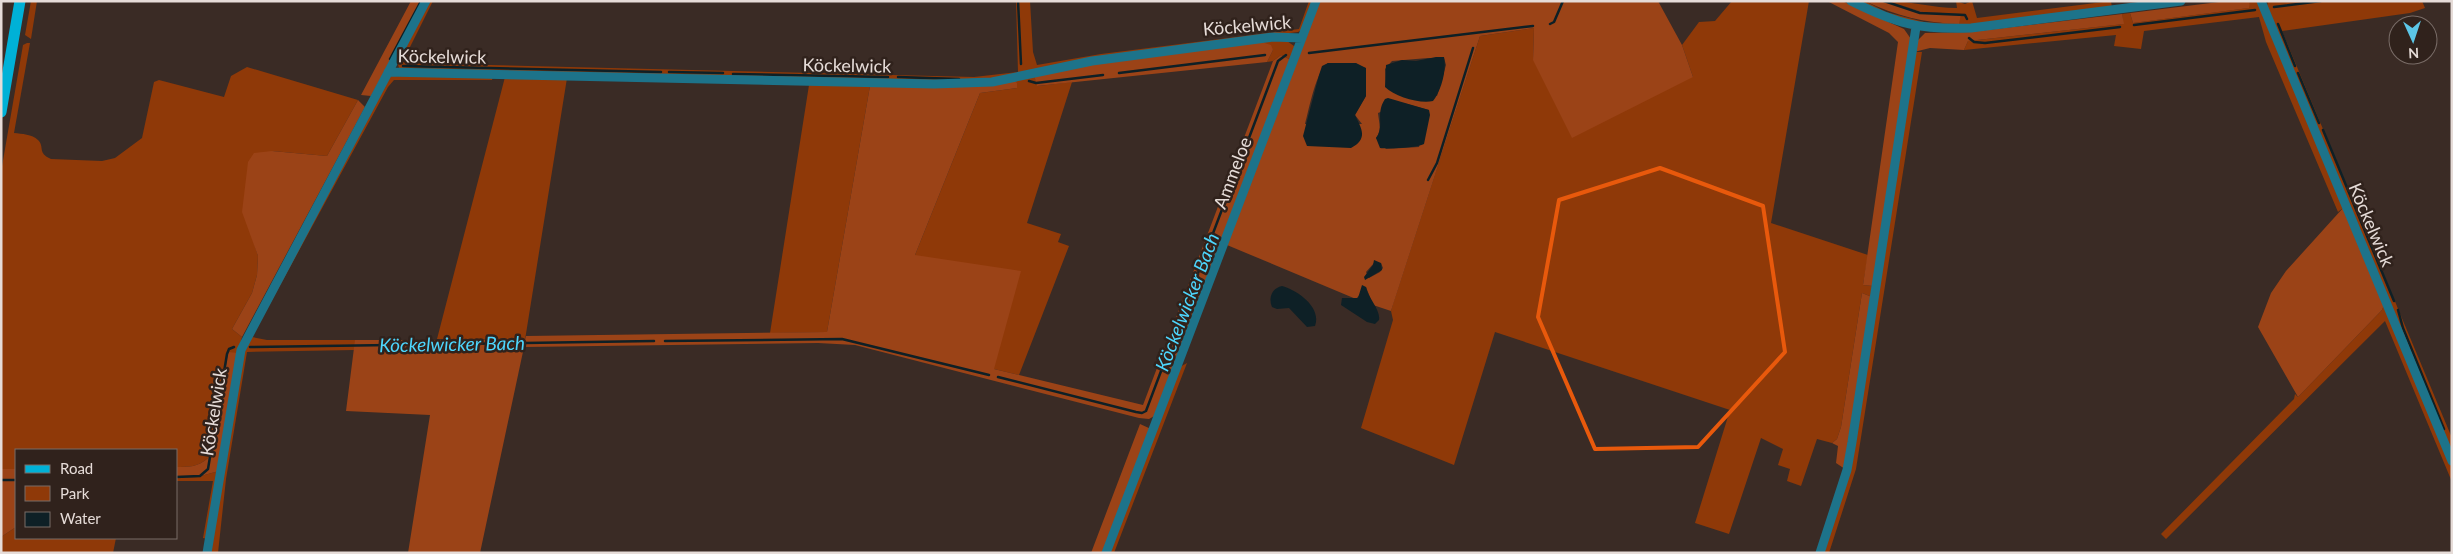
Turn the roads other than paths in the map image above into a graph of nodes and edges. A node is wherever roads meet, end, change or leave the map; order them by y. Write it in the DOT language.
graph roads {
  1 [pos="20,1"];
  2 [pos="426,1"];
  3 [pos="1316,1"];
  4 [pos="1852,1"];
  5 [pos="2181,1"];
  6 [pos="2261,1"];
  7 [pos="1916,27"];
  8 [pos="1302,38"];
  9 [pos="388,72"];
  10 [pos="1,112"];
  11 [pos="2452,461"];
  12 [pos="207,553"];
  13 [pos="1106,553"];
  14 [pos="1820,553"];
  1 -- 10 [label="main road"];
  2 -- 9 [label="street, Köckelwick"];
  3 -- 8 [label="street, Ammeloe"];
  4 -- 7 [label="street"];
  5 -- 7 [label="street"];
  6 -- 11 [label="street, Köckelwick"];
  7 -- 14 [label="street"];
  8 -- 9 [label="street, Köckelwick"];
  8 -- 13 [label="street, Ammeloe"];
  9 -- 12 [label="street, Köckelwick"];
}
